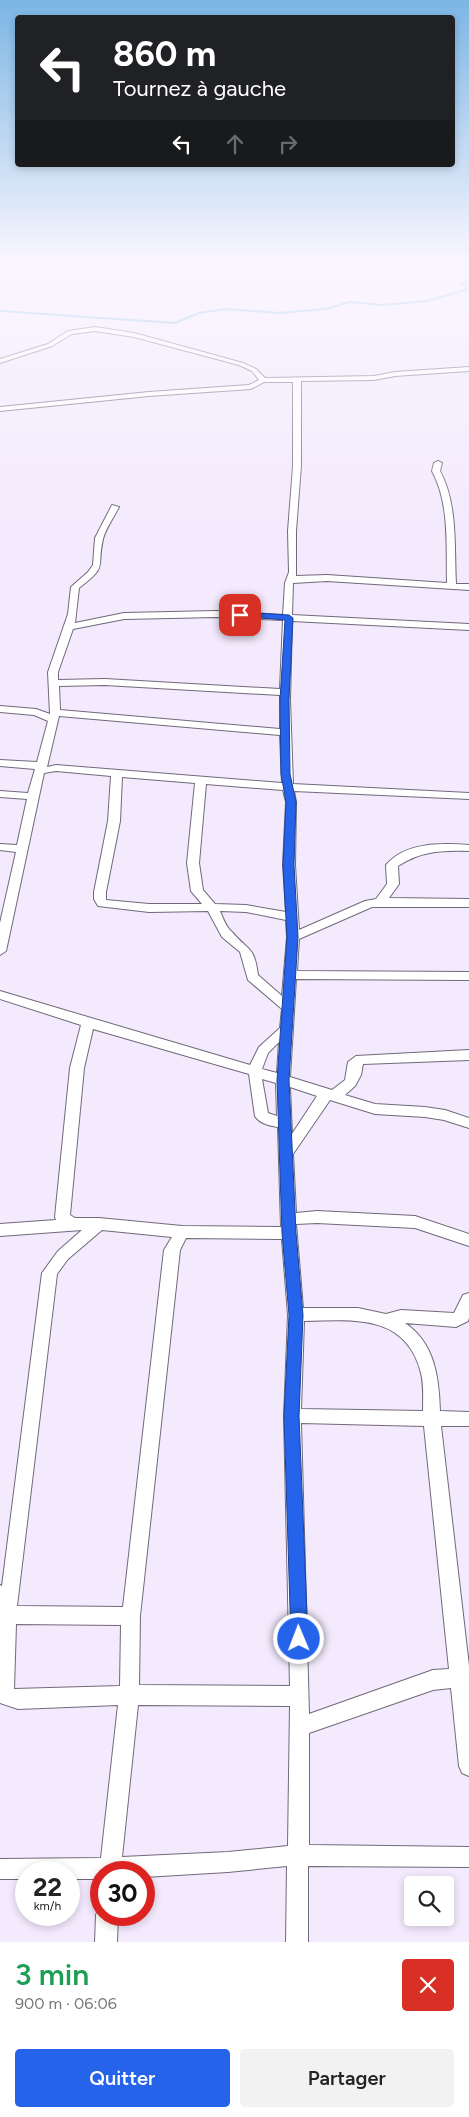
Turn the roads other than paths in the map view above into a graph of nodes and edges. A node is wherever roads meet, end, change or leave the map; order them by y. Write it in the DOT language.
graph roads {
  1 [pos="26,353"];
  2 [pos="199,353"];
  3 [pos="0,361"];
  4 [pos="469,369"];
  5 [pos="263,380"];
  6 [pos="297,381"];
  7 [pos="0,409"];
  8 [pos="438,464"];
  9 [pos="115,507"];
  10 [pos="291,579"];
  11 [pos="452,585"];
  12 [pos="469,587"];
  13 [pos="289,618"];
  14 [pos="69,627"];
  15 [pos="469,627"];
  16 [pos="53,683"];
  17 [pos="285,692"];
  18 [pos="0,709"];
  19 [pos="54,716"];
  20 [pos="285,732"];
  21 [pos="0,763"];
  22 [pos="42,766"];
  23 [pos="117,772"];
  24 [pos="201,780"];
  25 [pos="286,786"];
  26 [pos="34,793"];
  27 [pos="0,794"];
  28 [pos="469,796"];
  29 [pos="0,847"];
  30 [pos="22,848"];
  31 [pos="469,848"];
  32 [pos="380,902"];
  33 [pos="469,903"];
  34 [pos="212,908"];
  35 [pos="292,918"];
  36 [pos="293,937"];
  37 [pos="0,950"];
  38 [pos="289,975"];
  39 [pos="469,976"];
  40 [pos="0,995"];
  41 [pos="287,1007"];
  42 [pos="88,1024"];
  43 [pos="286,1030"];
  44 [pos="469,1055"];
  45 [pos="255,1071"];
  46 [pos="283,1080"];
  47 [pos="331,1095"];
  48 [pos="285,1122"];
  49 [pos="469,1123"];
  50 [pos="286,1153"];
  51 [pos="72,1224"];
  52 [pos="99,1224"];
  53 [pos="289,1226"];
  54 [pos="0,1230"];
  55 [pos="182,1232"];
  56 [pos="469,1240"];
  57 [pos="469,1300"];
  58 [pos="296,1315"];
  59 [pos="424,1317"];
  60 [pos="388,1320"];
  61 [pos="462,1321"];
  62 [pos="409,1335"];
  63 [pos="292,1416"];
  64 [pos="432,1418"];
  65 [pos="469,1418"];
  66 [pos="0,1594"];
  67 [pos="7,1615"];
  68 [pos="131,1616"];
  69 [pos="464,1676"];
  70 [pos="129,1695"];
  71 [pos="300,1696"];
  72 [pos="300,1727"];
  73 [pos="469,1766"];
  74 [pos="297,1855"];
  75 [pos="469,1857"];
  76 [pos="111,1861"];
  77 [pos="155,1867"];
  78 [pos="0,1869"];
  79 [pos="90,1870"];
  80 [pos="107,1926"];
  81 [pos="106,1942"];
  82 [pos="297,1942"];
  1 -- 3 [label="street"];
  2 -- 5 [label="street"];
  4 -- 6 [label="street"];
  5 -- 6 [label="street"];
  5 -- 7 [label="street"];
  6 -- 10 [label="street"];
  8 -- 11 [label="street"];
  9 -- 14 [label="street"];
  10 -- 11 [label="street"];
  10 -- 13 [label="street"];
  11 -- 12 [label="street"];
  13 -- 14 [label="street"];
  13 -- 15 [label="street"];
  13 -- 17 [label="street"];
  14 -- 16 [label="street"];
  16 -- 17 [label="street"];
  16 -- 19 [label="street"];
  17 -- 20 [label="street"];
  18 -- 19 [label="street"];
  19 -- 20 [label="street"];
  19 -- 22 [label="street"];
  20 -- 25 [label="street"];
  21 -- 22 [label="street"];
  22 -- 23 [label="street"];
  22 -- 26 [label="street"];
  23 -- 24 [label="street"];
  23 -- 34 [label="street"];
  24 -- 25 [label="street"];
  24 -- 34 [label="street"];
  25 -- 28 [label="street"];
  25 -- 35 [label="street"];
  26 -- 27 [label="street"];
  26 -- 30 [label="street"];
  29 -- 30 [label="street"];
  30 -- 37 [label="street"];
  31 -- 32 [label="street"];
  32 -- 33 [label="street"];
  32 -- 36 [label="street"];
  34 -- 35 [label="street"];
  34 -- 41 [label="street"];
  35 -- 36 [label="street"];
  36 -- 38 [label="street"];
  38 -- 39 [label="street"];
  38 -- 41 [label="street"];
  40 -- 42 [label="street"];
  41 -- 43 [label="street"];
  42 -- 45 [label="street"];
  42 -- 51 [label="street"];
  43 -- 45 [label="street"];
  43 -- 46 [label="street"];
  44 -- 47 [label="street"];
  45 -- 46 [label="street"];
  45 -- 48 [label="street"];
  46 -- 47 [label="street"];
  46 -- 48 [label="street"];
  47 -- 49 [label="street"];
  47 -- 50 [label="street"];
  48 -- 50 [label="street"];
  50 -- 53 [label="street"];
  51 -- 52 [label="street"];
  51 -- 54 [label="street"];
  52 -- 55 [label="street"];
  52 -- 67 [label="street"];
  53 -- 55 [label="street"];
  53 -- 56 [label="street"];
  53 -- 58 [label="street"];
  55 -- 68 [label="street"];
  57 -- 61 [label="street"];
  58 -- 60 [label="street"];
  58 -- 63 [label="street"];
  59 -- 60 [label="street"];
  59 -- 61 [label="street"];
  59 -- 62 [label="street"];
  60 -- 62 [label="street"];
  62 -- 64 [label="street"];
  63 -- 64 [label="street"];
  63 -- 71 [label="street"];
  64 -- 65 [label="street"];
  64 -- 69 [label="street"];
  66 -- 67 [label="street"];
  67 -- 68 [label="street"];
  67 -- 70 [label="street"];
  68 -- 70 [label="street"];
  69 -- 72 [label="street"];
  69 -- 73 [label="street"];
  70 -- 71 [label="street"];
  70 -- 76 [label="street"];
  71 -- 72 [label="street"];
  72 -- 74 [label="street"];
  74 -- 75 [label="street"];
  74 -- 77 [label="street"];
  74 -- 82 [label="street"];
  78 -- 79 [label="street"];
  80 -- 81 [label="street"];
}
